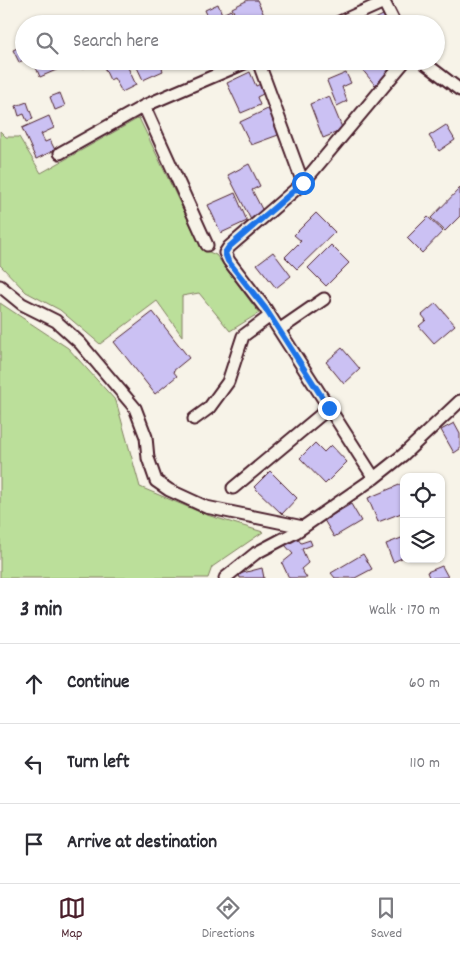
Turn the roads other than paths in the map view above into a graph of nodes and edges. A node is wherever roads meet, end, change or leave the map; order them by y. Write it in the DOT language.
graph roads {
  1 [pos="383,1"];
  2 [pos="354,15"];
  3 [pos="390,15"];
  4 [pos="228,70"];
  5 [pos="261,70"];
  6 [pos="397,70"];
  7 [pos="434,70"];
  8 [pos="460,90"];
  9 [pos="144,106"];
  10 [pos="60,153"];
  11 [pos="303,183"];
  12 [pos="207,245"];
  13 [pos="0,286"];
  14 [pos="324,299"];
  15 [pos="270,316"];
  16 [pos="279,330"];
  17 [pos="460,401"];
  18 [pos="329,408"];
  19 [pos="194,419"];
  20 [pos="374,478"];
  21 [pos="233,488"];
  22 [pos="303,527"];
  23 [pos="225,578"];
  1 -- 2 [label="street"];
  1 -- 3 [label="street"];
  4 -- 9 [label="street"];
  5 -- 11 [label="street"];
  6 -- 11 [label="street"];
  7 -- 8 [label="street"];
  9 -- 10 [label="street"];
  9 -- 12 [label="street"];
  11 -- 15 [label="street"];
  13 -- 22 [label="street"];
  14 -- 16 [label="street"];
  15 -- 16 [label="street"];
  15 -- 19 [label="street"];
  16 -- 18 [label="street"];
  17 -- 20 [label="street"];
  18 -- 20 [label="street"];
  18 -- 21 [label="street"];
  20 -- 22 [label="street"];
  22 -- 23 [label="street"];
}
